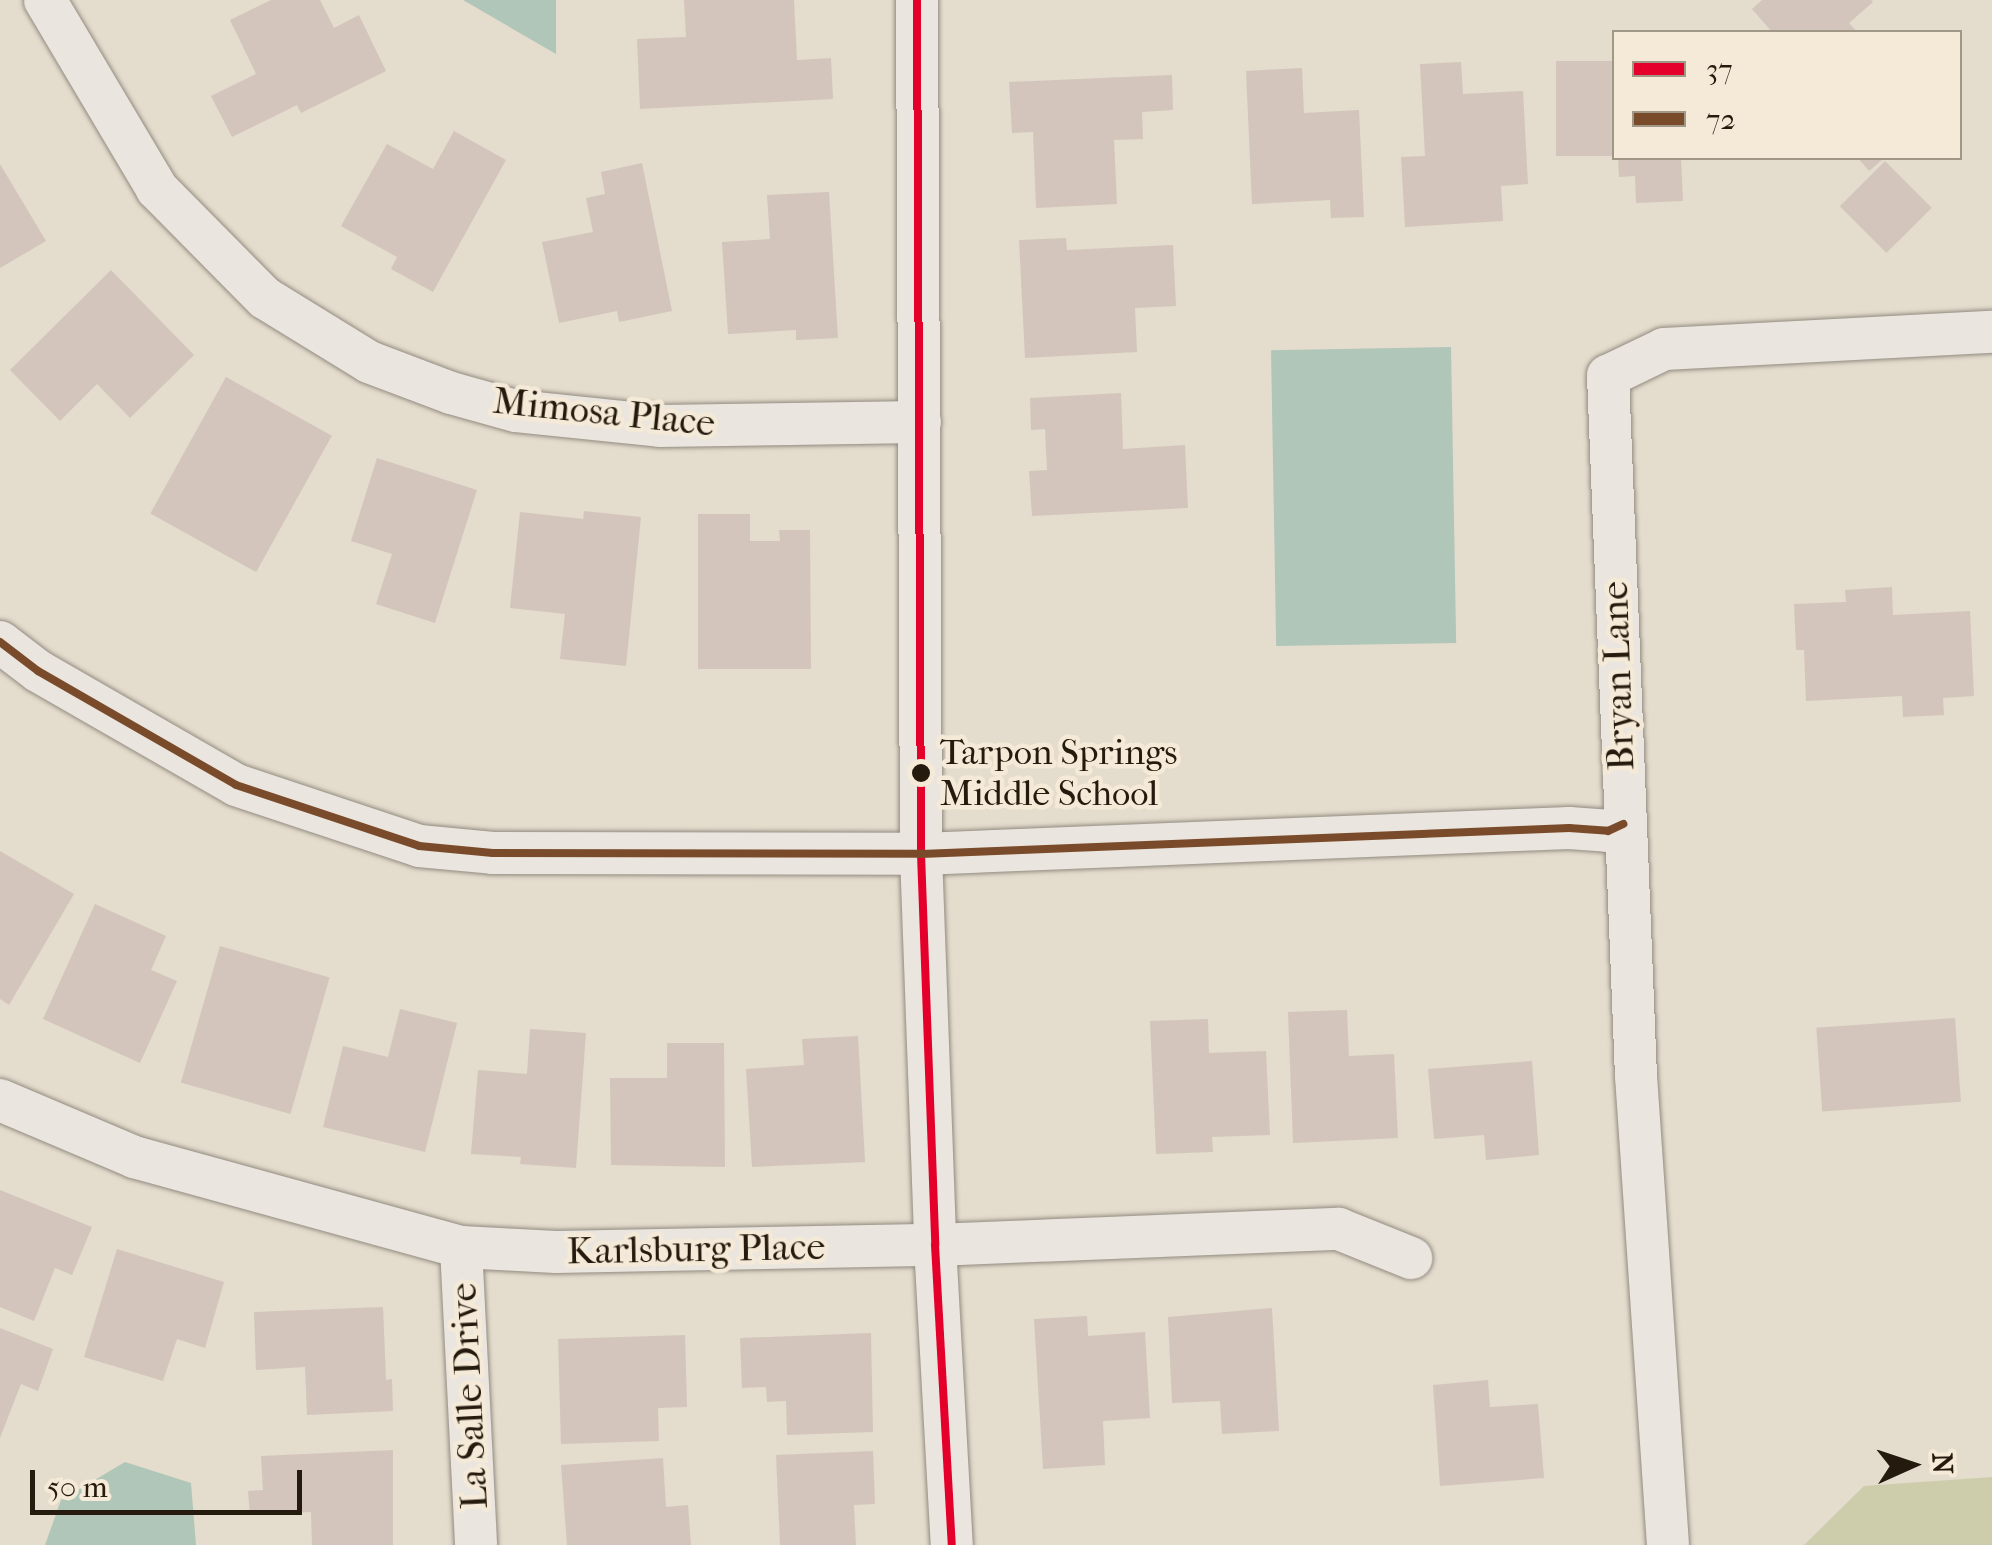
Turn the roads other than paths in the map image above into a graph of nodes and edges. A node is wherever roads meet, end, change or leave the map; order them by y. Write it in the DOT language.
graph roads {
  1 [pos="46,0"];
  2 [pos="917,0"];
  3 [pos="1992,332"];
  4 [pos="920,422"];
  5 [pos="0,642"];
  6 [pos="1623,824"];
  7 [pos="921,854"];
  8 [pos="0,1100"];
  9 [pos="935,1245"];
  10 [pos="461,1247"];
  11 [pos="1410,1258"];
  12 [pos="476,1545"];
  13 [pos="952,1545"];
  14 [pos="1668,1545"];
  1 -- 4 [label="street, Mimosa Place"];
  2 -- 4 [label="street"];
  3 -- 6 [label="street, Bryan Lane"];
  4 -- 7 [label="street"];
  5 -- 7 [label="street"];
  6 -- 7 [label="street"];
  6 -- 14 [label="street, Bryan Lane"];
  7 -- 9 [label="street"];
  8 -- 10 [label="street, Karlsburg Place"];
  9 -- 10 [label="street, Karlsburg Place"];
  9 -- 11 [label="street, Karlsburg Place"];
  9 -- 13 [label="street"];
  10 -- 12 [label="street, La Salle Drive"];
}
